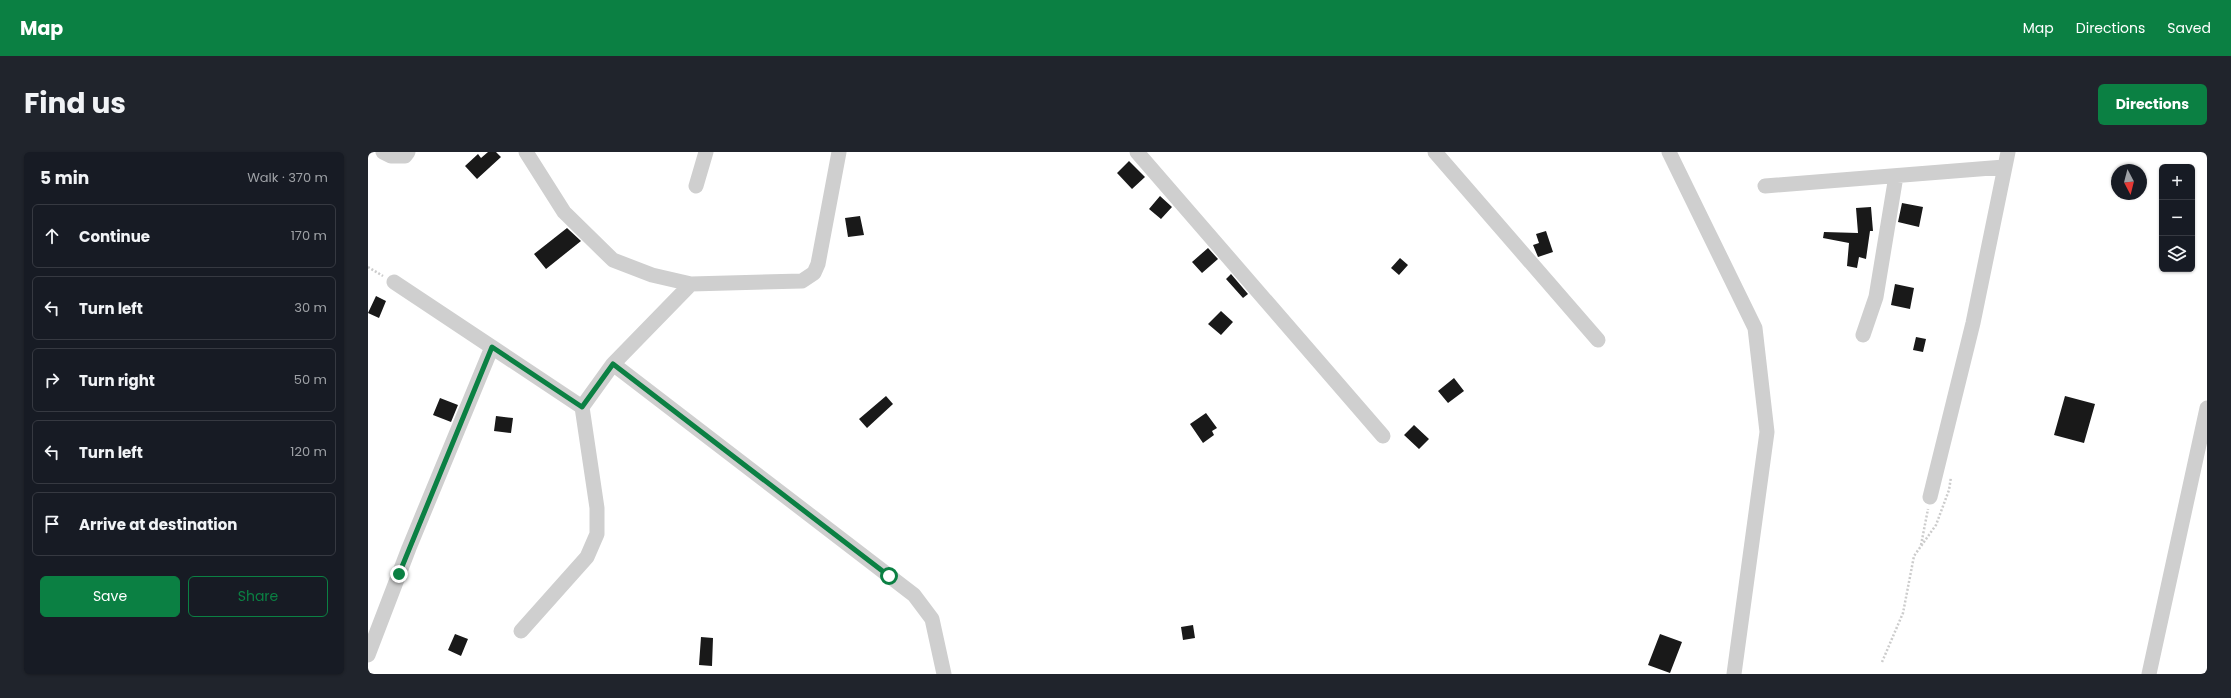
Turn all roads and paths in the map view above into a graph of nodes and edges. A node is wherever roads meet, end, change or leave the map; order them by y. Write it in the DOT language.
graph roads {
  1 [pos="383,152"];
  2 [pos="526,152"];
  3 [pos="706,152"];
  4 [pos="839,152"];
  5 [pos="1137,152"];
  6 [pos="1435,152"];
  7 [pos="1669,152"];
  8 [pos="2008,152"];
  9 [pos="407,154"];
  10 [pos="2004,167"];
  11 [pos="1896,176"];
  12 [pos="696,186"];
  13 [pos="1765,186"];
  14 [pos="394,282"];
  15 [pos="691,284"];
  16 [pos="1863,335"];
  17 [pos="1598,340"];
  18 [pos="492,347"];
  19 [pos="613,364"];
  20 [pos="582,407"];
  21 [pos="2207,408"];
  22 [pos="1383,436"];
  23 [pos="1930,497"];
  24 [pos="1920,548"];
  25 [pos="521,631"];
  26 [pos="368,655"];
  27 [pos="944,674"];
  28 [pos="1734,674"];
  29 [pos="2149,674"];
  1 -- 9 [label="street"];
  2 -- 15 [label="street"];
  3 -- 12 [label="street"];
  4 -- 15 [label="street"];
  5 -- 22 [label="street"];
  6 -- 17 [label="street"];
  7 -- 28 [label="street"];
  8 -- 10 [label="street"];
  10 -- 11 [label="street"];
  10 -- 23 [label="street"];
  11 -- 13 [label="street"];
  11 -- 16 [label="street"];
  14 -- 18 [label="street"];
  15 -- 19 [label="street"];
  18 -- 20 [label="street"];
  18 -- 26 [label="street"];
  19 -- 20 [label="street"];
  19 -- 27 [label="street"];
  20 -- 25 [label="street"];
  21 -- 29 [label="street"];
  23 -- 24 [label="path"];
}
